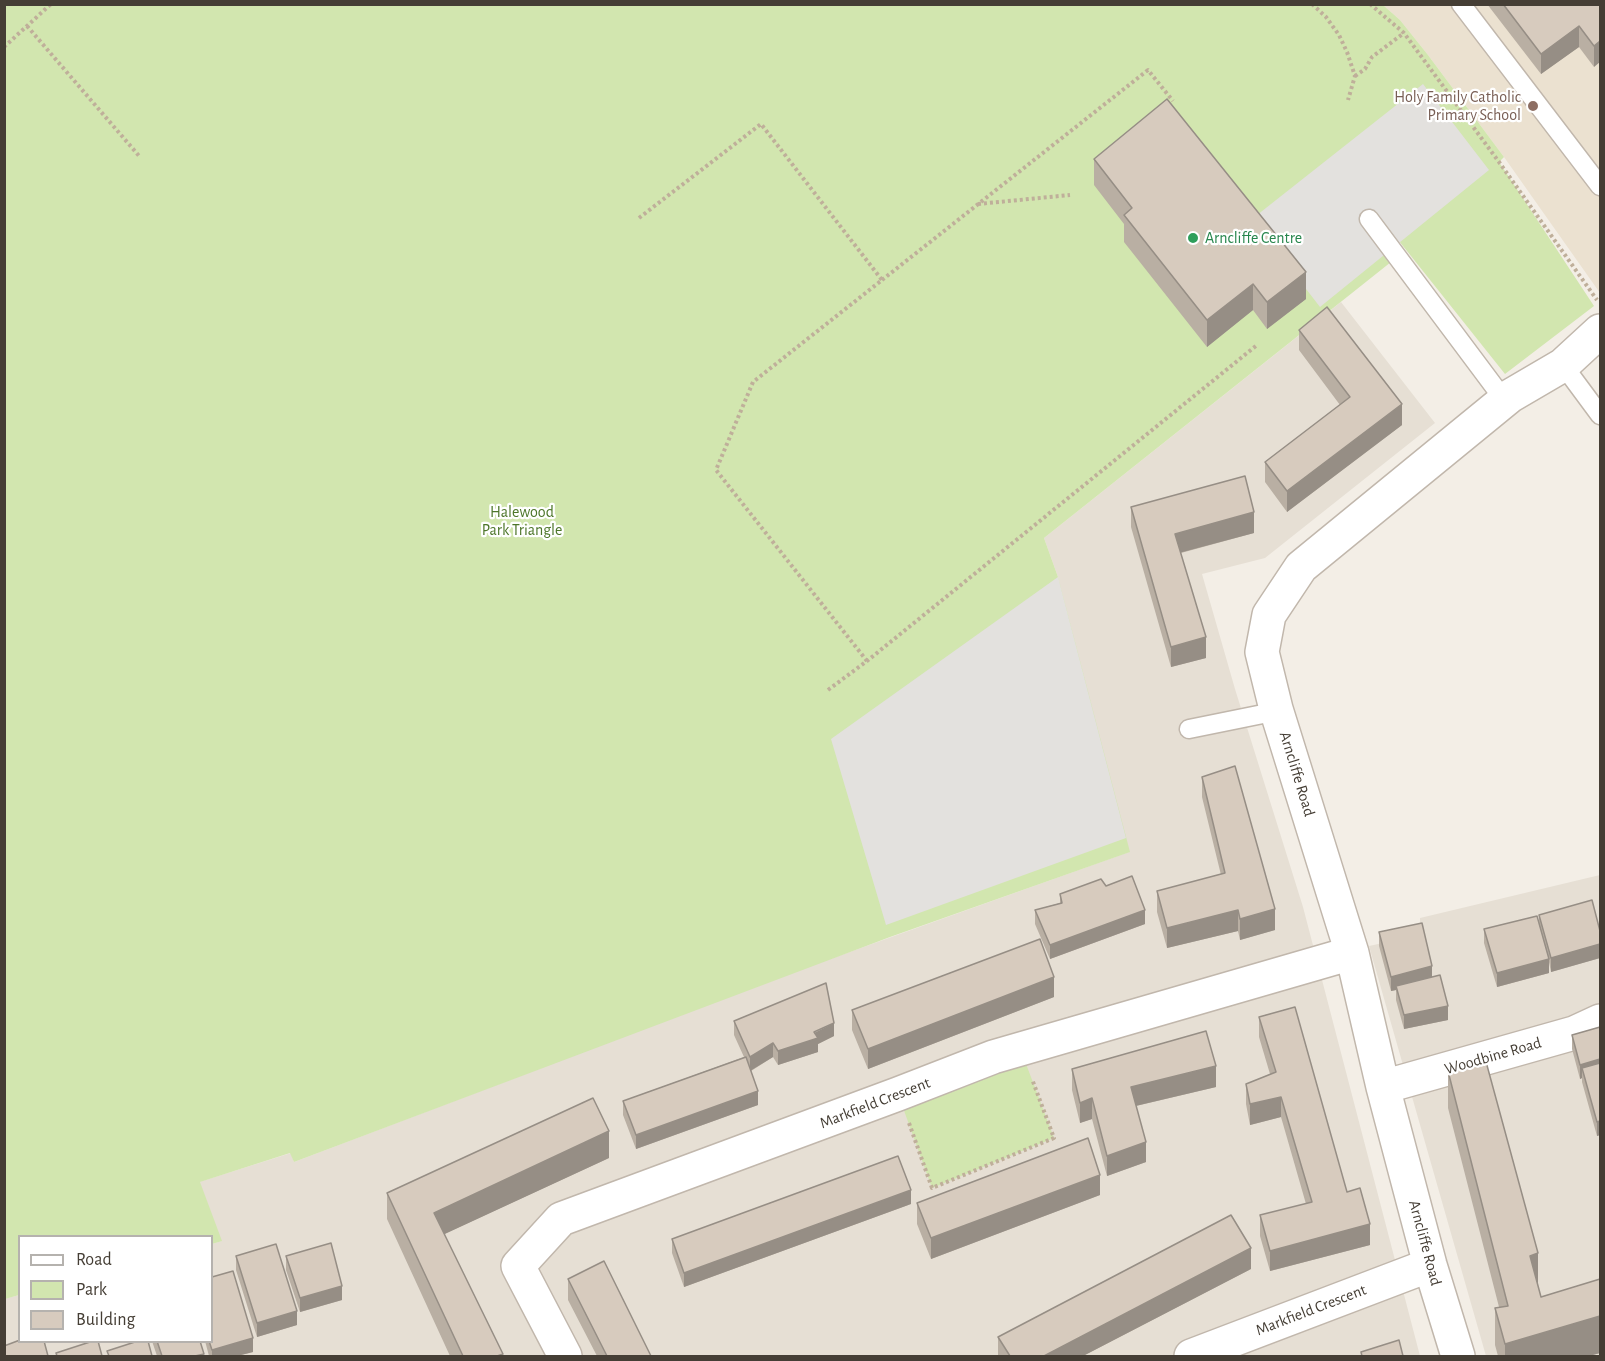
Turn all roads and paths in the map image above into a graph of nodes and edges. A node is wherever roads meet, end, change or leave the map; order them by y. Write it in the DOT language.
graph roads {
  1 [pos="51,4"];
  2 [pos="1312,4"];
  3 [pos="1370,4"];
  4 [pos="1461,4"];
  5 [pos="27,26"];
  6 [pos="1404,33"];
  7 [pos="4,47"];
  8 [pos="1354,76"];
  9 [pos="1348,100"];
  10 [pos="1173,101"];
  11 [pos="140,157"];
  12 [pos="1600,186"];
  13 [pos="1070,195"];
  14 [pos="978,204"];
  15 [pos="639,218"];
  16 [pos="1369,219"];
  17 [pos="882,280"];
  18 [pos="1600,306"];
  19 [pos="1600,331"];
  20 [pos="1257,345"];
  21 [pos="1563,365"];
  22 [pos="1504,400"];
  23 [pos="1600,415"];
  24 [pos="867,661"];
  25 [pos="828,690"];
  26 [pos="1276,709"];
  27 [pos="1189,729"];
  28 [pos="1352,953"];
  29 [pos="1600,1021"];
  30 [pos="1020,1048"];
  31 [pos="1383,1087"];
  32 [pos="898,1094"];
  33 [pos="1430,1265"];
  34 [pos="565,1356"];
  35 [pos="1191,1356"];
  36 [pos="1458,1356"];
  1 -- 5 [label="path"];
  2 -- 8 [label="path"];
  3 -- 6 [label="path"];
  4 -- 12 [label="lane"];
  5 -- 7 [label="path"];
  5 -- 11 [label="path"];
  6 -- 8 [label="path"];
  6 -- 18 [label="path"];
  8 -- 9 [label="path"];
  10 -- 14 [label="path"];
  13 -- 14 [label="path"];
  14 -- 17 [label="path"];
  15 -- 17 [label="path"];
  16 -- 22 [label="lane"];
  17 -- 24 [label="path"];
  19 -- 21 [label="street, Arncliffe Road"];
  20 -- 24 [label="path"];
  21 -- 22 [label="street, Arncliffe Road"];
  21 -- 23 [label="lane"];
  22 -- 26 [label="street, Arncliffe Road"];
  24 -- 25 [label="path"];
  26 -- 27 [label="lane"];
  26 -- 28 [label="street, Arncliffe Road"];
  28 -- 30 [label="street, Markfield Crescent"];
  28 -- 31 [label="street, Arncliffe Road"];
  29 -- 31 [label="street, Woodbine Road"];
  30 -- 32 [label="street, Markfield Crescent"];
  30 -- 32 [label="path"];
  31 -- 33 [label="street, Arncliffe Road"];
  32 -- 34 [label="street, Markfield Crescent"];
  33 -- 35 [label="street, Markfield Crescent"];
  33 -- 36 [label="street, Arncliffe Road"];
}
